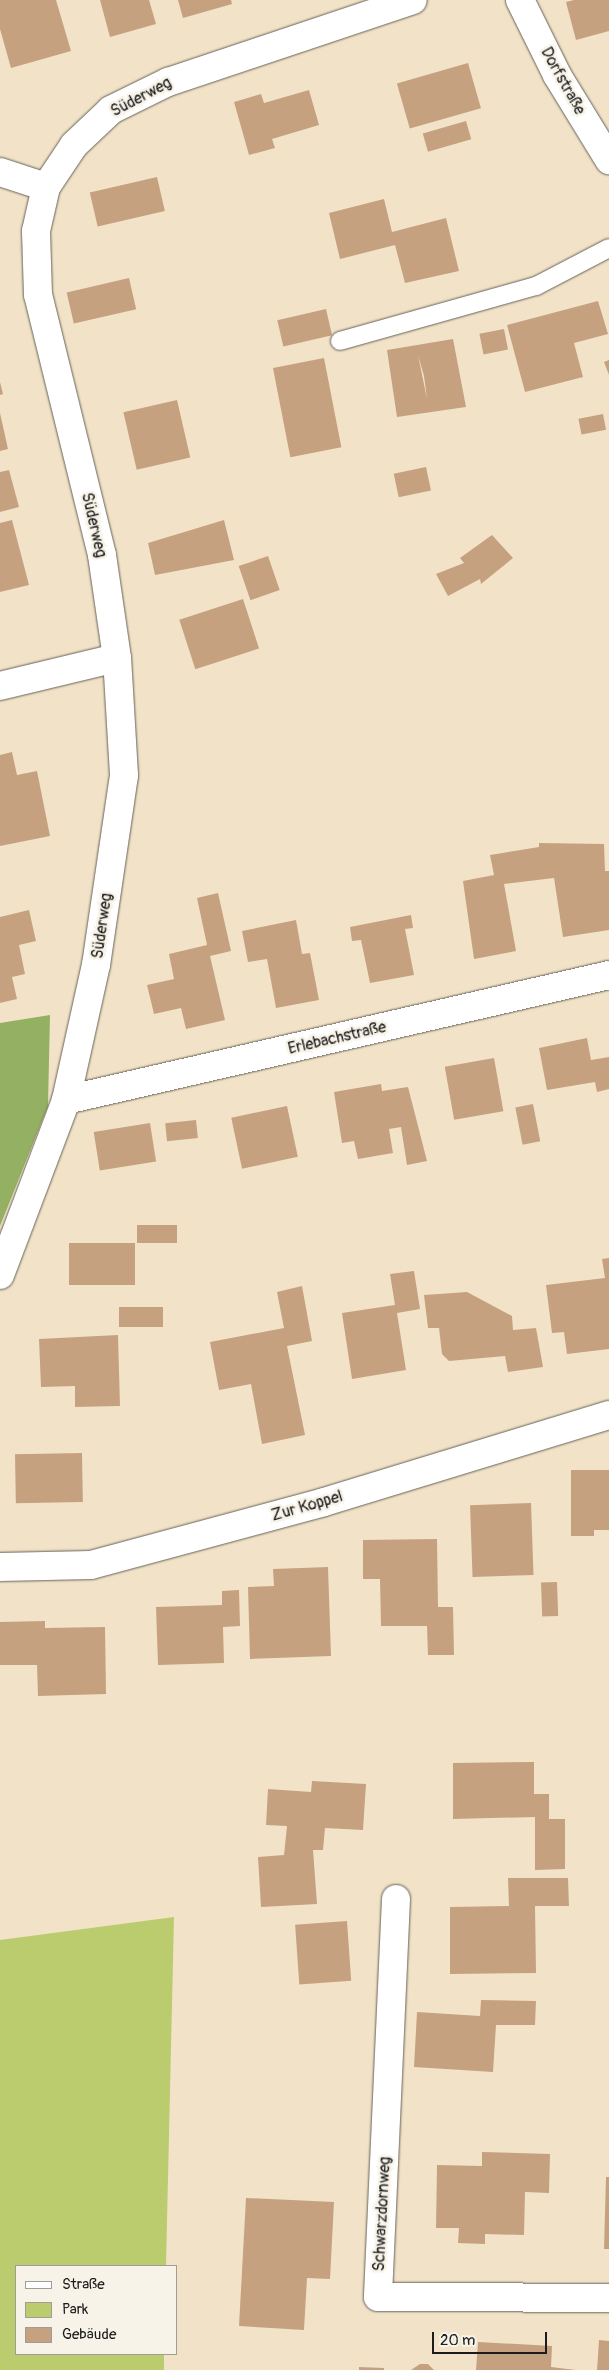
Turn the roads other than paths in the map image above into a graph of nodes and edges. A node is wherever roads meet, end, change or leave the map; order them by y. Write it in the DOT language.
graph roads {
  1 [pos="414,0"];
  2 [pos="520,0"];
  3 [pos="609,160"];
  4 [pos="0,172"];
  5 [pos="46,187"];
  6 [pos="609,248"];
  7 [pos="340,341"];
  8 [pos="118,658"];
  9 [pos="0,686"];
  10 [pos="609,975"];
  11 [pos="66,1100"];
  12 [pos="0,1275"];
  13 [pos="609,1415"];
  14 [pos="0,1567"];
  15 [pos="396,1899"];
  16 [pos="609,2298"];
  1 -- 5 [label="street, Süderweg"];
  2 -- 3 [label="street, Dorfstraße"];
  4 -- 5 [label="street"];
  5 -- 8 [label="street, Süderweg"];
  6 -- 7 [label="lane"];
  8 -- 9 [label="street"];
  8 -- 11 [label="street, Süderweg"];
  10 -- 11 [label="street, Erlebachstraße"];
  11 -- 12 [label="street, Süderweg"];
  13 -- 14 [label="street, Zur Koppel"];
  15 -- 16 [label="street, Schwarzdornweg"];
}
